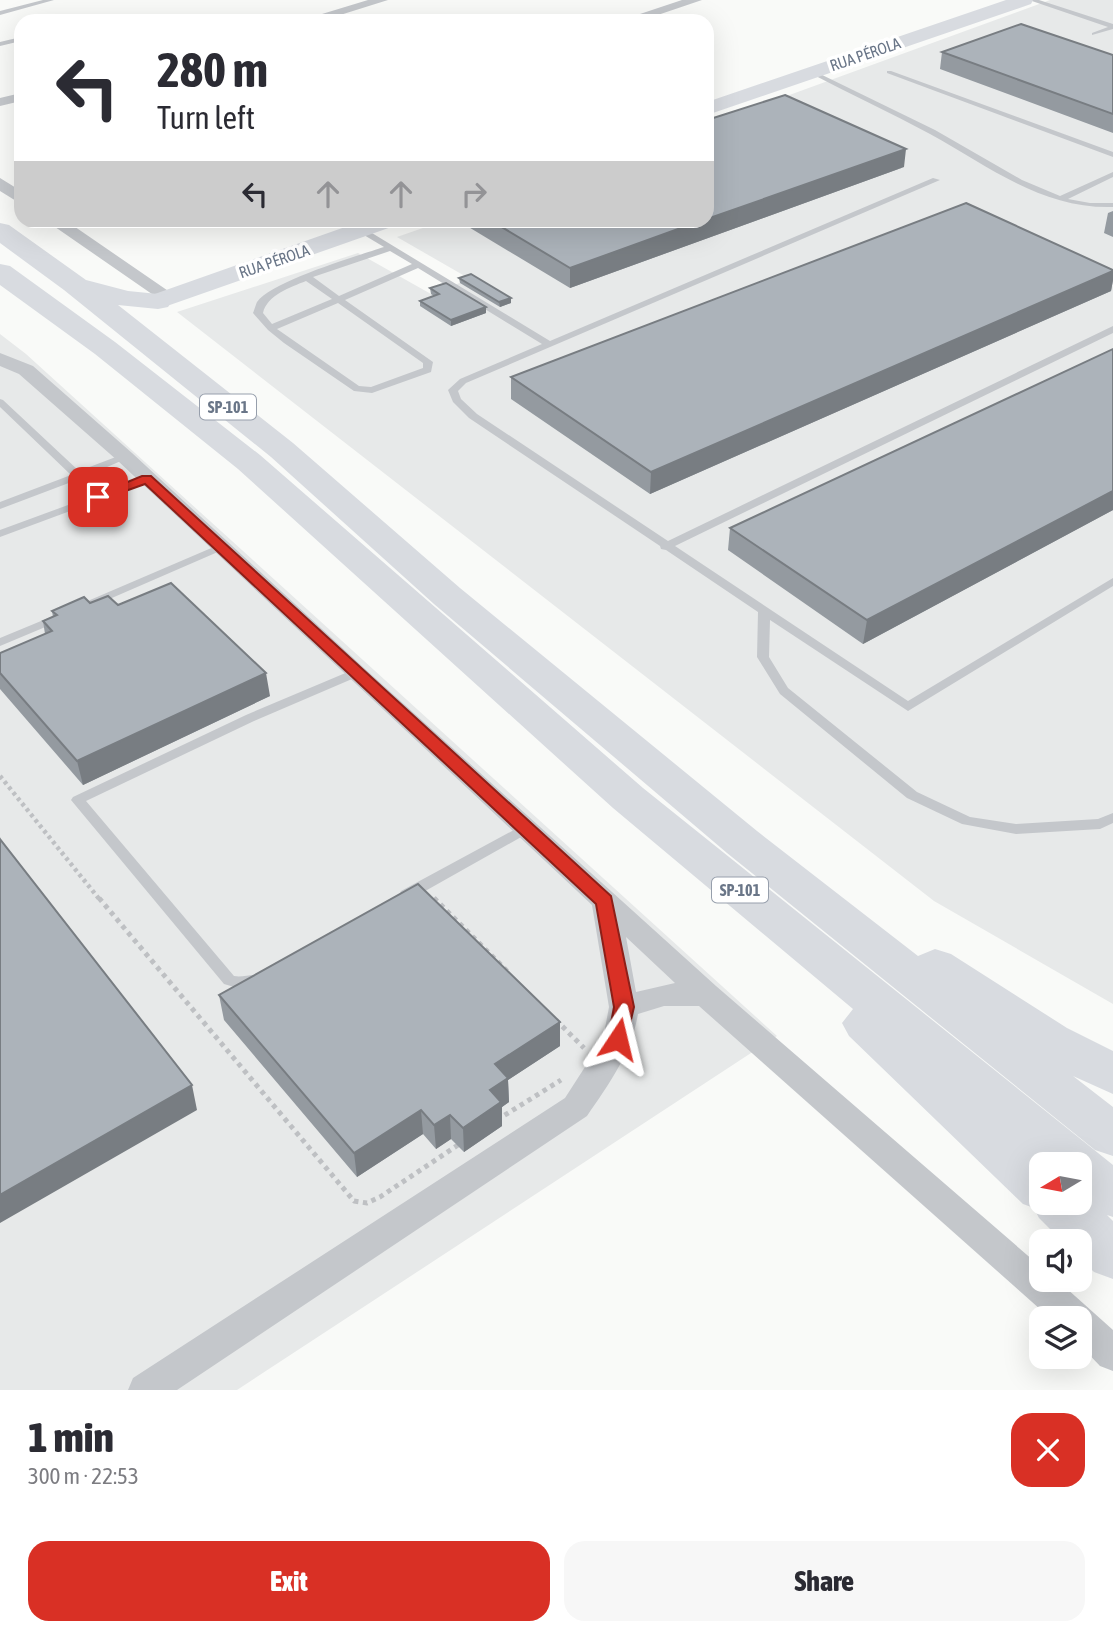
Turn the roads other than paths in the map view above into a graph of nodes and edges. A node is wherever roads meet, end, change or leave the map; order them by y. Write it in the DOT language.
graph roads {
  1 [pos="51,0"];
  2 [pos="382,0"];
  3 [pos="696,0"];
  4 [pos="1024,0"];
  5 [pos="1032,0"];
  6 [pos="0,13"];
  7 [pos="331,14"];
  8 [pos="649,14"];
  9 [pos="1113,27"];
  10 [pos="1094,34"];
  11 [pos="812,72"];
  12 [pos="889,72"];
  13 [pos="714,107"];
  14 [pos="1113,155"];
  15 [pos="1113,174"];
  16 [pos="936,180"];
  17 [pos="1061,199"];
  18 [pos="1113,205"];
  19 [pos="63,228"];
  20 [pos="367,228"];
  21 [pos="0,230"];
  22 [pos="362,230"];
  23 [pos="388,248"];
  24 [pos="418,265"];
  25 [pos="0,272"];
  26 [pos="307,276"];
  27 [pos="74,284"];
  28 [pos="0,292"];
  29 [pos="163,299"];
  30 [pos="344,300"];
  31 [pos="271,328"];
  32 [pos="1113,329"];
  33 [pos="549,344"];
  34 [pos="152,346"];
  35 [pos="105,348"];
  36 [pos="0,359"];
  37 [pos="0,402"];
  38 [pos="125,457"];
  39 [pos="78,476"];
  40 [pos="147,479"];
  41 [pos="0,506"];
  42 [pos="0,534"];
  43 [pos="223,546"];
  44 [pos="665,547"];
  45 [pos="1113,581"];
  46 [pos="87,605"];
  47 [pos="74,610"];
  48 [pos="764,612"];
  49 [pos="0,642"];
  50 [pos="355,673"];
  51 [pos="628,799"];
  52 [pos="1113,818"];
  53 [pos="525,829"];
  54 [pos="741,842"];
  55 [pos="605,901"];
  56 [pos="387,906"];
  57 [pos="266,974"];
  58 [pos="706,994"];
  59 [pos="624,1007"];
  60 [pos="1113,1074"];
  61 [pos="1113,1135"];
  62 [pos="1060,1152"];
  63 [pos="1029,1177"];
  64 [pos="1092,1178"];
  65 [pos="1113,1195"];
  66 [pos="1071,1215"];
  67 [pos="1113,1255"];
  68 [pos="1061,1306"];
  69 [pos="1092,1334"];
  70 [pos="1113,1354"];
  71 [pos="146,1390"];
  1 -- 6 [label="lane"];
  2 -- 7 [label="street"];
  3 -- 8 [label="street"];
  4 -- 11 [label="street, RUA PÉROLA"];
  5 -- 9 [label="lane"];
  9 -- 10 [label="lane"];
  11 -- 13 [label="street, RUA PÉROLA"];
  11 -- 17 [label="lane"];
  12 -- 14 [label="lane"];
  15 -- 17 [label="lane"];
  16 -- 33 [label="lane"];
  17 -- 18 [label="lane"];
  19 -- 29 [label="street"];
  20 -- 22 [label="street, RUA PÉROLA"];
  21 -- 27 [label="highway, SP-101"];
  22 -- 23 [label="lane"];
  22 -- 29 [label="street, RUA PÉROLA"];
  23 -- 24 [label="lane"];
  23 -- 26 [label="lane"];
  24 -- 30 [label="lane"];
  24 -- 33 [label="lane"];
  25 -- 35 [label="highway, SP-101"];
  26 -- 30 [label="lane"];
  26 -- 31 [label="lane"];
  27 -- 29 [label="highway"];
  27 -- 34 [label="highway, SP-101"];
  28 -- 35 [label="highway"];
  29 -- 34 [label="highway"];
  30 -- 31 [label="lane"];
  30 -- 31 [label="lane"];
  32 -- 44 [label="lane"];
  33 -- 44 [label="lane"];
  34 -- 54 [label="highway, SP-101"];
  35 -- 51 [label="highway, SP-101"];
  36 -- 38 [label="street"];
  37 -- 39 [label="lane"];
  38 -- 39 [label="lane"];
  38 -- 40 [label="street"];
  39 -- 41 [label="lane"];
  40 -- 42 [label="lane"];
  40 -- 43 [label="street"];
  43 -- 46 [label="lane"];
  43 -- 50 [label="street"];
  44 -- 48 [label="lane"];
  45 -- 48 [label="lane"];
  47 -- 49 [label="lane"];
  48 -- 52 [label="lane"];
  50 -- 53 [label="street"];
  50 -- 57 [label="lane"];
  51 -- 62 [label="highway, SP-101"];
  51 -- 63 [label="highway"];
  53 -- 55 [label="street"];
  53 -- 56 [label="lane"];
  54 -- 60 [label="highway"];
  54 -- 61 [label="highway, SP-101"];
  55 -- 58 [label="street"];
  55 -- 59 [label="street"];
  58 -- 59 [label="street"];
  58 -- 68 [label="street"];
  59 -- 71 [label="street"];
  64 -- 65 [label="highway"];
  66 -- 67 [label="highway"];
  69 -- 70 [label="street"];
}
